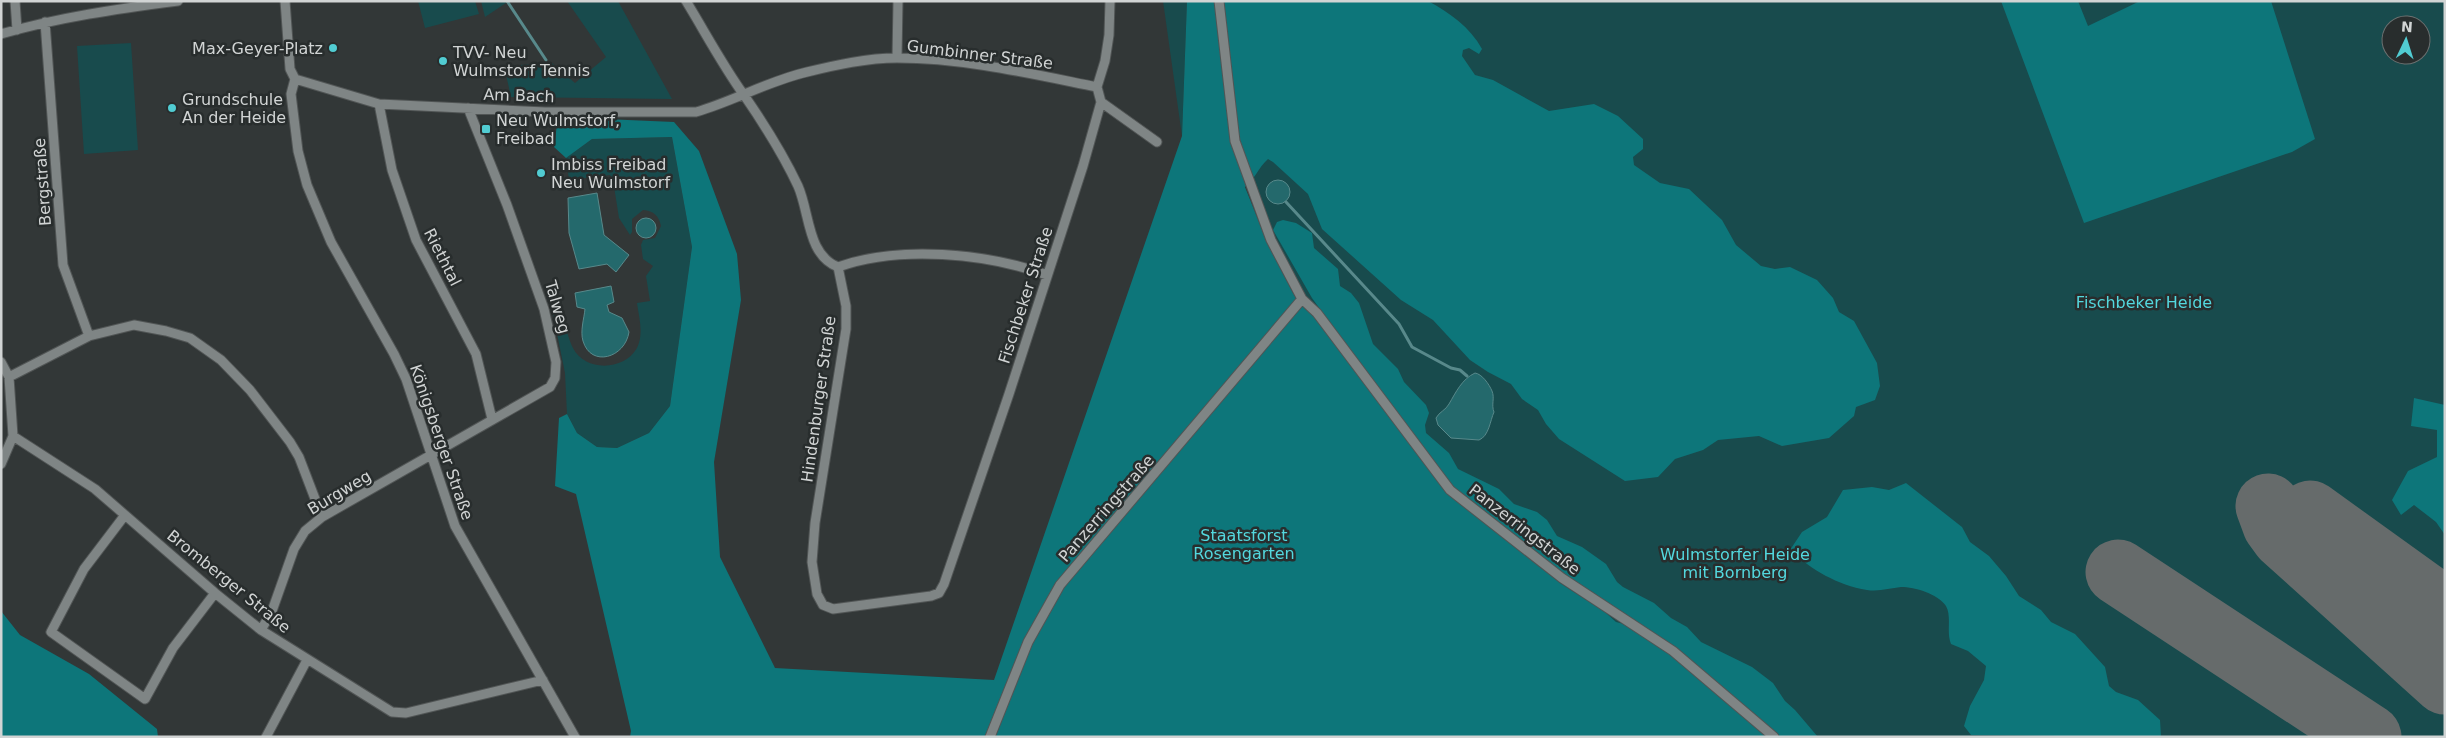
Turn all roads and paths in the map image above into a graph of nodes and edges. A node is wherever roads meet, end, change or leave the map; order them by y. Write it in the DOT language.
graph roads {
  1 [pos="14,1"];
  2 [pos="178,1"];
  3 [pos="285,1"];
  4 [pos="686,1"];
  5 [pos="898,1"];
  6 [pos="1110,1"];
  7 [pos="1219,1"];
  8 [pos="138,4"];
  9 [pos="44,22"];
  10 [pos="17,30"];
  11 [pos="1,34"];
  12 [pos="898,58"];
  13 [pos="295,79"];
  14 [pos="1097,87"];
  15 [pos="744,95"];
  16 [pos="1101,102"];
  17 [pos="380,104"];
  18 [pos="468,108"];
  19 [pos="1157,142"];
  20 [pos="838,267"];
  21 [pos="1047,274"];
  22 [pos="1302,299"];
  23 [pos="89,336"];
  24 [pos="1,362"];
  25 [pos="9,377"];
  26 [pos="492,419"];
  27 [pos="14,436"];
  28 [pos="431,456"];
  29 [pos="1,464"];
  30 [pos="125,515"];
  31 [pos="322,517"];
  32 [pos="215,593"];
  33 [pos="940,593"];
  34 [pos="261,630"];
  35 [pos="307,660"];
  36 [pos="543,680"];
  37 [pos="266,737"];
  38 [pos="575,737"];
  39 [pos="990,737"];
  40 [pos="1774,737"];
  1 -- 10 [label="street"];
  2 -- 8 [label="street"];
  3 -- 13 [label="street, Königsberger Straße"];
  4 -- 15 [label="street"];
  5 -- 12 [label="street"];
  6 -- 14 [label="street"];
  7 -- 22 [label="street, Panzerringstraße"];
  8 -- 9 [label="street"];
  9 -- 10 [label="street"];
  9 -- 23 [label="street, Bergstraße"];
  10 -- 11 [label="street"];
  12 -- 14 [label="street, Gumbinner Straße"];
  12 -- 15 [label="street, Gumbinner Straße"];
  13 -- 17 [label="street, Am Bach"];
  13 -- 28 [label="street, Königsberger Straße"];
  14 -- 16 [label="street"];
  15 -- 18 [label="street, Am Bach"];
  15 -- 20 [label="street"];
  16 -- 19 [label="street"];
  16 -- 21 [label="street, Fischbeker Straße"];
  17 -- 18 [label="street, Am Bach"];
  17 -- 26 [label="street, Riethtal"];
  18 -- 26 [label="street, Talweg"];
  20 -- 21 [label="street"];
  20 -- 33 [label="street, Hindenburger Straße"];
  21 -- 33 [label="street, Fischbeker Straße"];
  22 -- 39 [label="street, Panzerringstraße"];
  22 -- 40 [label="street, Panzerringstraße"];
  23 -- 25 [label="street"];
  23 -- 31 [label="street"];
  24 -- 25 [label="street"];
  25 -- 27 [label="street"];
  26 -- 28 [label="street, Talweg"];
  27 -- 29 [label="street"];
  27 -- 30 [label="street, Bromberger Straße"];
  28 -- 31 [label="street, Burgweg"];
  28 -- 36 [label="street, Königsberger Straße"];
  30 -- 32 [label="street, Bromberger Straße"];
  30 -- 32 [label="street"];
  31 -- 34 [label="street, Burgweg"];
  32 -- 34 [label="street, Bromberger Straße"];
  34 -- 35 [label="street, Bromberger Straße"];
  35 -- 36 [label="street, Bromberger Straße"];
  35 -- 37 [label="street"];
  36 -- 38 [label="street, Königsberger Straße"];
}
